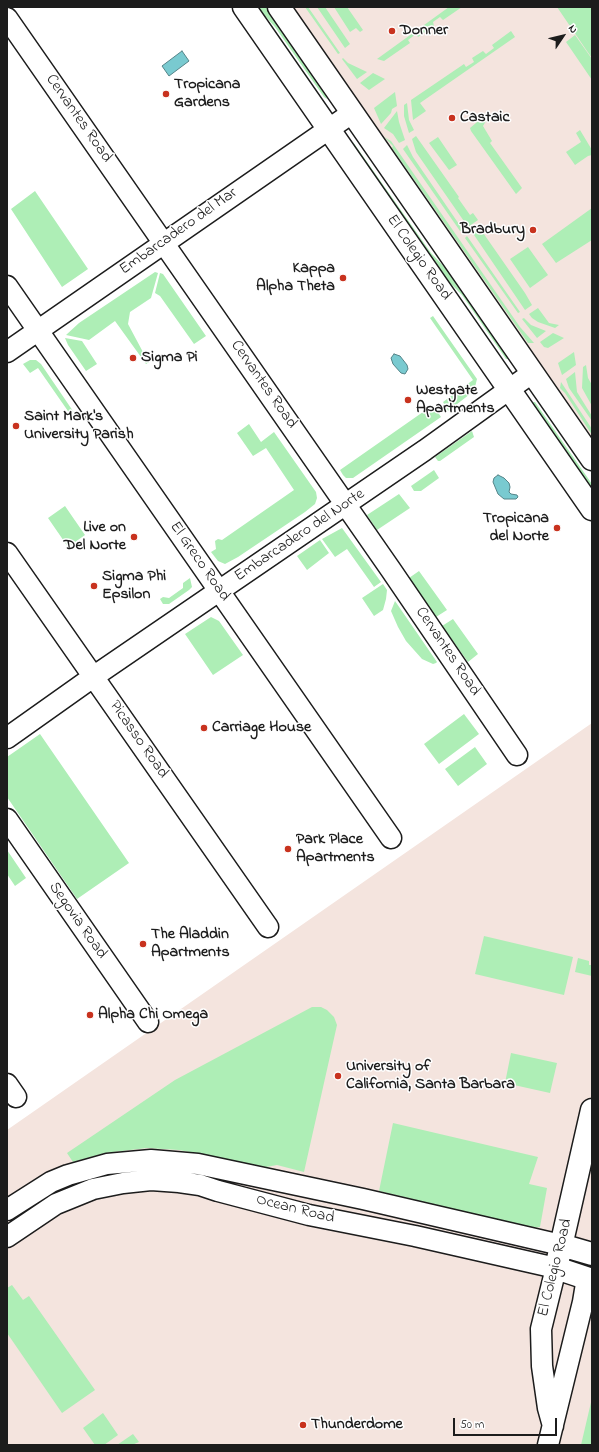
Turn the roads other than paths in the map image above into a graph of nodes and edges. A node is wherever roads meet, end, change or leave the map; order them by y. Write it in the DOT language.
graph roads {
  1 [pos="244,7"];
  2 [pos="279,7"];
  3 [pos="7,18"];
  4 [pos="352,113"];
  5 [pos="328,129"];
  6 [pos="164,243"];
  7 [pos="7,286"];
  8 [pos="38,331"];
  9 [pos="7,352"];
  10 [pos="532,373"];
  11 [pos="509,390"];
  12 [pos="592,459"];
  13 [pos="346,504"];
  14 [pos="592,509"];
  15 [pos="7,553"];
  16 [pos="219,592"];
  17 [pos="94,677"];
  18 [pos="7,738"];
  19 [pos="517,754"];
  20 [pos="7,819"];
  21 [pos="391,838"];
  22 [pos="268,928"];
  23 [pos="148,1022"];
  24 [pos="592,1110"];
  25 [pos="7,1210"];
  26 [pos="7,1237"];
  27 [pos="561,1245"];
  28 [pos="592,1254"];
  29 [pos="556,1268"];
  30 [pos="589,1279"];
  31 [pos="551,1436"];
  1 -- 5 [label="main road, El Colegio Road"];
  2 -- 4 [label="main road, El Colegio Road"];
  3 -- 6 [label="street, Cervantes Road"];
  4 -- 5 [label="street, Embarcadero del Mar"];
  4 -- 10 [label="main road, El Colegio Road"];
  5 -- 6 [label="street, Embarcadero del Mar"];
  5 -- 11 [label="main road, El Colegio Road"];
  6 -- 8 [label="street, Embarcadero del Mar"];
  6 -- 13 [label="street, Cervantes Road"];
  7 -- 8 [label="street, El Greco Road"];
  8 -- 9 [label="street, Embarcadero del Mar"];
  8 -- 16 [label="street, El Greco Road"];
  10 -- 11 [label="street, Embarcadero del Norte"];
  10 -- 12 [label="main road, El Colegio Road"];
  11 -- 13 [label="street, Embarcadero del Norte"];
  11 -- 14 [label="main road, El Colegio Road"];
  13 -- 16 [label="street, Embarcadero del Norte"];
  13 -- 19 [label="street, Cervantes Road"];
  15 -- 17 [label="street, Picasso Road"];
  16 -- 17 [label="street, Embarcadero del Norte"];
  16 -- 21 [label="street, El Greco Road"];
  17 -- 18 [label="street, Embarcadero del Norte"];
  17 -- 22 [label="street, Picasso Road"];
  20 -- 23 [label="street, Segovia Road"];
  24 -- 27 [label="main road, El Colegio Road"];
  25 -- 27 [label="street, Ocean Road"];
  26 -- 29 [label="street, Ocean Road"];
  27 -- 28 [label="main road, Ocean Road"];
  27 -- 29 [label="main road, El Colegio Road"];
  28 -- 30 [label="main road, El Colegio Road"];
  29 -- 30 [label="main road, Ocean Road"];
  29 -- 31 [label="street, El Colegio Road"];
  30 -- 31 [label="street, El Colegio Road"];
}
